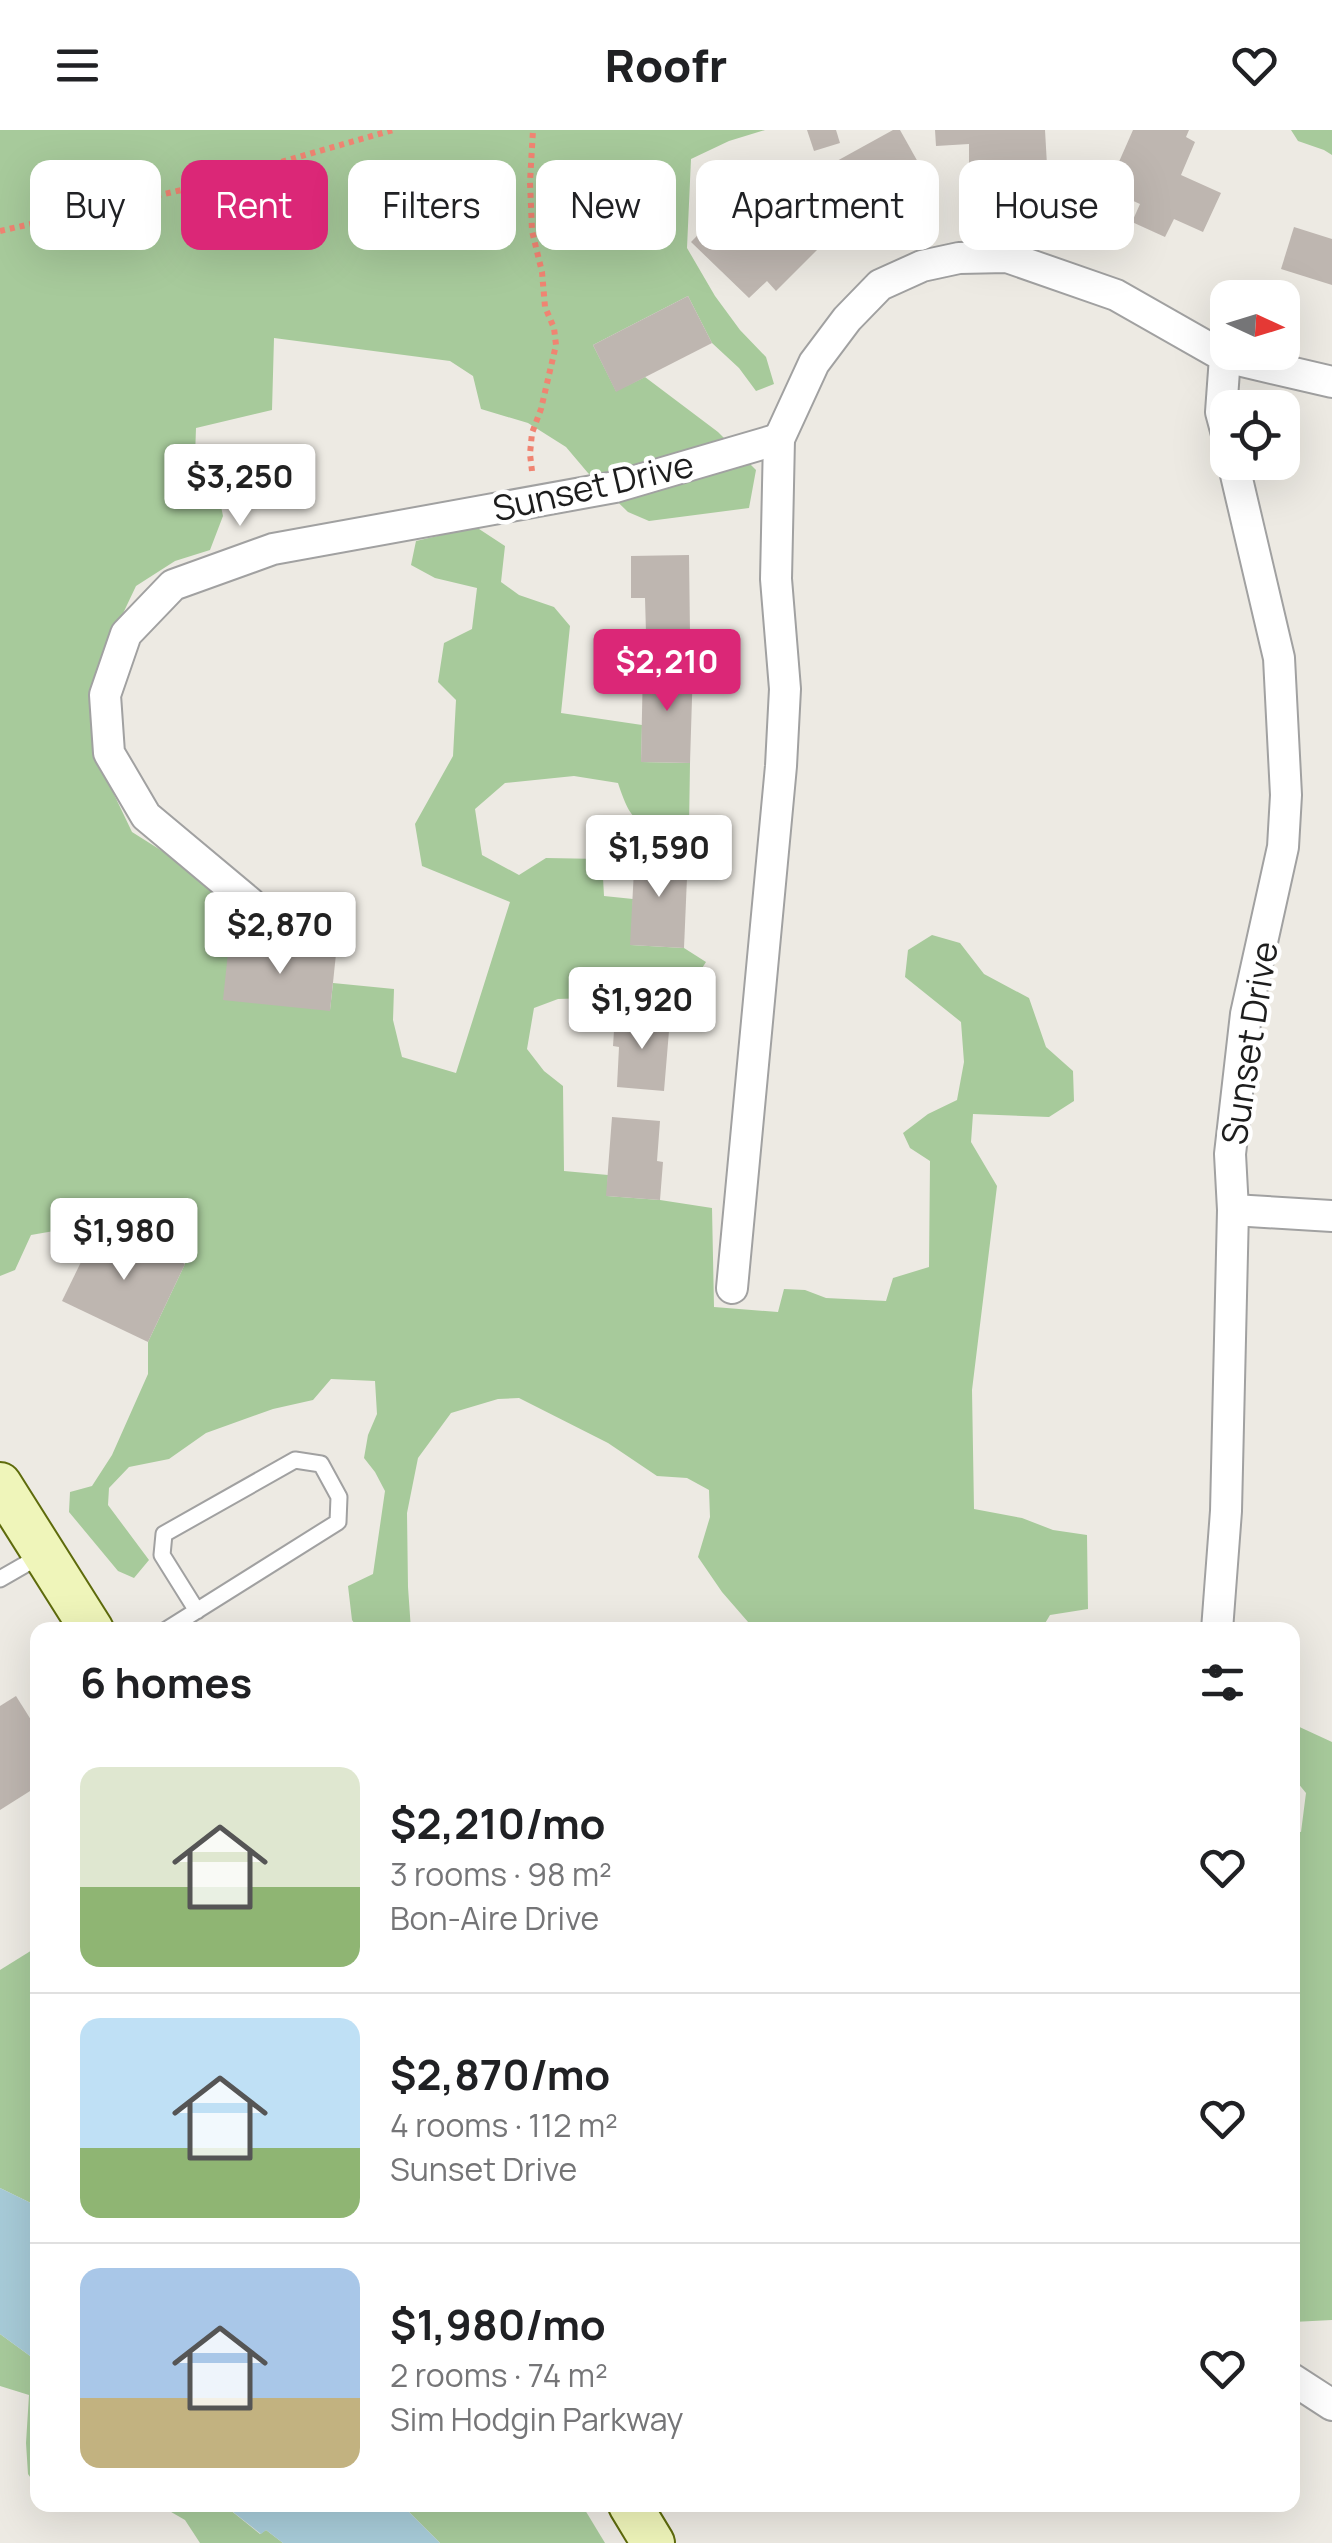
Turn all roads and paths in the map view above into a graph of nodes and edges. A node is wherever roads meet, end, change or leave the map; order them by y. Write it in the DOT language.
graph roads {
  1 [pos="393,130"];
  2 [pos="534,130"];
  3 [pos="0,232"];
  4 [pos="1210,350"];
  5 [pos="1278,370"];
  6 [pos="1332,382"];
  7 [pos="779,438"];
  8 [pos="1237,480"];
  9 [pos="533,502"];
  10 [pos="250,902"];
  11 [pos="1233,1210"];
  12 [pos="1332,1216"];
  13 [pos="732,1288"];
  14 [pos="0,1484"];
  15 [pos="44,1553"];
  16 [pos="0,1579"];
  17 [pos="197,1610"];
  18 [pos="87,1622"];
  19 [pos="178,1622"];
  20 [pos="1218,1622"];
  21 [pos="1300,2383"];
  22 [pos="1332,2405"];
  23 [pos="634,2512"];
  24 [pos="654,2543"];
  1 -- 3 [label="path"];
  2 -- 9 [label="path"];
  4 -- 7 [label="street"];
  5 -- 6 [label="street"];
  7 -- 9 [label="street, Sunset Drive"];
  7 -- 13 [label="street"];
  8 -- 11 [label="street, Sunset Drive"];
  9 -- 10 [label="street, Sunset Drive"];
  11 -- 12 [label="street"];
  11 -- 20 [label="street, Sunset Drive"];
  14 -- 15 [label="street"];
  15 -- 16 [label="lane"];
  15 -- 18 [label="street"];
  17 -- 17 [label="lane"];
  17 -- 19 [label="lane"];
  21 -- 22 [label="street"];
  23 -- 24 [label="street"];
}
